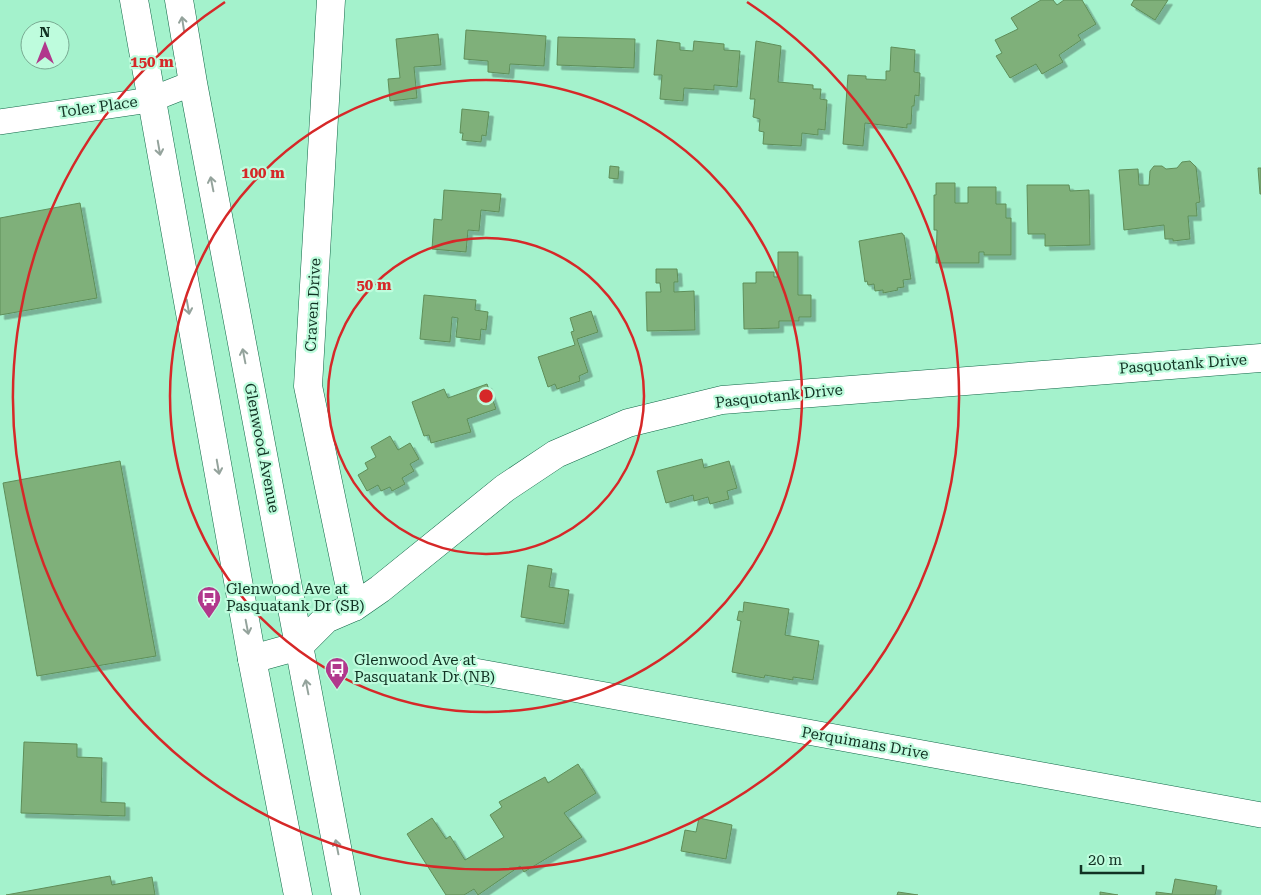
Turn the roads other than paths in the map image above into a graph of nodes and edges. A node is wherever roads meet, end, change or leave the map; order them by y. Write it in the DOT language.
graph roads {
  1 [pos="134,0"];
  2 [pos="179,0"];
  3 [pos="331,0"];
  4 [pos="193,84"];
  5 [pos="150,100"];
  6 [pos="0,122"];
  7 [pos="1261,358"];
  8 [pos="354,607"];
  9 [pos="299,646"];
  10 [pos="252,659"];
  11 [pos="469,670"];
  12 [pos="1261,815"];
  13 [pos="298,895"];
  14 [pos="346,895"];
  1 -- 5 [label="main road"];
  4 -- 2 [label="main road, Glenwood Avenue, one-way"];
  3 -- 8 [label="main road, Craven Drive"];
  4 -- 5 [label="street, Toler Place"];
  9 -- 4 [label="main road, Glenwood Avenue, one-way"];
  5 -- 6 [label="street, Toler Place"];
  5 -- 10 [label="main road, one-way"];
  7 -- 8 [label="main road, Pasquotank Drive"];
  8 -- 9 [label="main road, Pasquotank Drive"];
  9 -- 10 [label="main road, Pasquotank Drive"];
  14 -- 9 [label="main road, Glenwood Avenue, one-way"];
  10 -- 13 [label="main road"];
  11 -- 12 [label="street, Perquimans Drive"];
}
